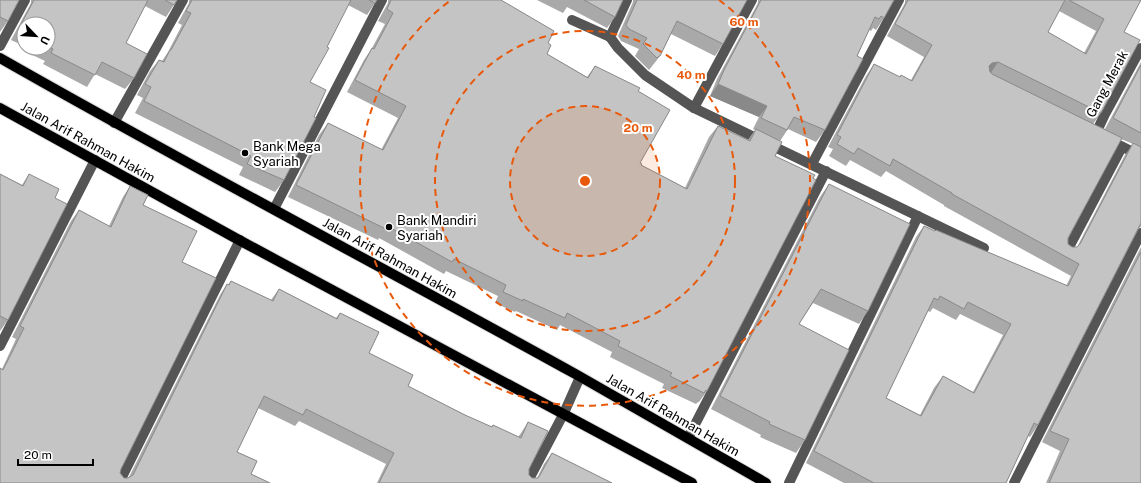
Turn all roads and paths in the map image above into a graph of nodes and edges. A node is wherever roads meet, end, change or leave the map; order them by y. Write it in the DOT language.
graph roads {
  1 [pos="25,0"];
  2 [pos="183,0"];
  3 [pos="382,0"];
  4 [pos="627,0"];
  5 [pos="752,0"];
  6 [pos="899,0"];
  7 [pos="572,20"];
  8 [pos="610,37"];
  9 [pos="0,46"];
  10 [pos="1141,48"];
  11 [pos="0,58"];
  12 [pos="0,108"];
  13 [pos="694,108"];
  14 [pos="114,123"];
  15 [pos="1122,147"];
  16 [pos="1141,156"];
  17 [pos="95,160"];
  18 [pos="812,164"];
  19 [pos="826,171"];
  20 [pos="274,209"];
  21 [pos="918,216"];
  22 [pos="1141,233"];
  23 [pos="240,240"];
  24 [pos="984,248"];
  25 [pos="1066,253"];
  26 [pos="0,346"];
  27 [pos="580,376"];
  28 [pos="564,413"];
  29 [pos="688,438"];
  30 [pos="119,483"];
  31 [pos="527,483"];
  32 [pos="692,483"];
  33 [pos="766,483"];
  34 [pos="789,483"];
  35 [pos="1014,483"];
  1 -- 9 [label="street"];
  2 -- 14 [label="street"];
  3 -- 20 [label="street"];
  4 -- 8 [label="street"];
  5 -- 13 [label="street"];
  6 -- 18 [label="street"];
  7 -- 8 [label="street"];
  8 -- 13 [label="street"];
  10 -- 15 [label="street, Gang Merak"];
  11 -- 14 [label="main road, Jalan Arif Rahman Hakim"];
  12 -- 17 [label="main road, Jalan Arif Rahman Hakim"];
  13 -- 18 [label="street"];
  14 -- 20 [label="main road, Jalan Arif Rahman Hakim"];
  15 -- 16 [label="street"];
  15 -- 25 [label="street"];
  17 -- 23 [label="main road, Jalan Arif Rahman Hakim"];
  17 -- 26 [label="street"];
  18 -- 19 [label="street"];
  19 -- 21 [label="street"];
  19 -- 29 [label="street"];
  20 -- 27 [label="main road, Jalan Arif Rahman Hakim"];
  21 -- 24 [label="street"];
  21 -- 34 [label="street"];
  22 -- 35 [label="street"];
  23 -- 28 [label="main road, Jalan Arif Rahman Hakim"];
  23 -- 30 [label="street"];
  27 -- 28 [label="street"];
  27 -- 29 [label="main road, Jalan Arif Rahman Hakim"];
  28 -- 31 [label="street"];
  28 -- 32 [label="main road, Jalan Arif Rahman Hakim"];
  29 -- 33 [label="main road, Jalan Arif Rahman Hakim"];
}
